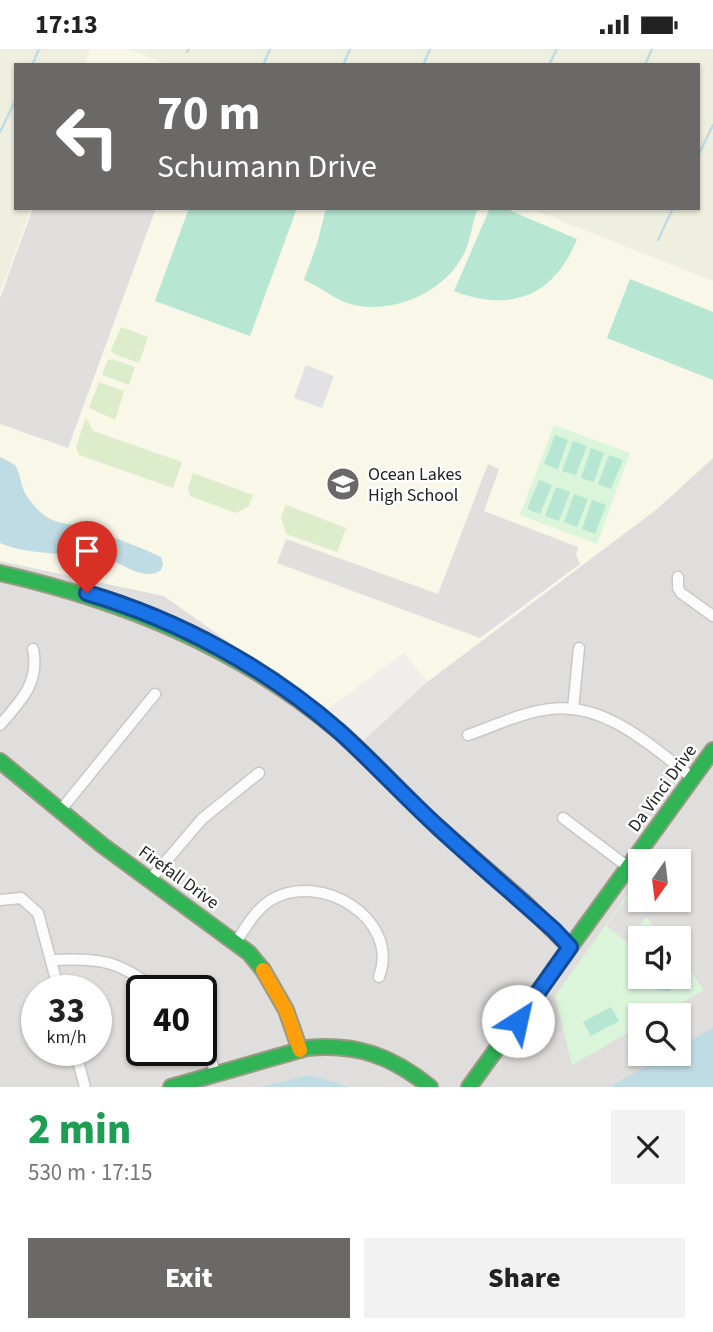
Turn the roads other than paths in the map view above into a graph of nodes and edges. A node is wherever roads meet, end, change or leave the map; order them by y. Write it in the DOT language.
graph roads {
  1 [pos="0,573"];
  2 [pos="678,577"];
  3 [pos="713,616"];
  4 [pos="33,649"];
  5 [pos="579,649"];
  6 [pos="155,694"];
  7 [pos="573,709"];
  8 [pos="0,725"];
  9 [pos="468,735"];
  10 [pos="713,750"];
  11 [pos="0,761"];
  12 [pos="259,773"];
  13 [pos="693,778"];
  14 [pos="60,811"];
  15 [pos="563,818"];
  16 [pos="649,849"];
  17 [pos="628,866"];
  18 [pos="628,879"];
  19 [pos="150,880"];
  20 [pos="0,900"];
  21 [pos="236,942"];
  22 [pos="570,947"];
  23 [pos="51,960"];
  24 [pos="55,975"];
  25 [pos="137,975"];
  26 [pos="379,978"];
  27 [pos="300,1050"];
  28 [pos="79,1066"];
  29 [pos="213,1066"];
  30 [pos="216,1075"];
  31 [pos="85,1087"];
  32 [pos="170,1087"];
  33 [pos="430,1087"];
  34 [pos="469,1087"];
  1 -- 22 [label="street"];
  2 -- 3 [label="street"];
  4 -- 8 [label="street"];
  5 -- 7 [label="street"];
  6 -- 14 [label="street"];
  7 -- 9 [label="street"];
  7 -- 13 [label="street"];
  10 -- 13 [label="street, Da Vinci Drive"];
  11 -- 14 [label="street, Firefall Drive"];
  12 -- 19 [label="street"];
  13 -- 16 [label="street, Da Vinci Drive"];
  14 -- 19 [label="street, Firefall Drive"];
  15 -- 17 [label="street"];
  18 -- 22 [label="street, Da Vinci Drive"];
  19 -- 21 [label="street, Firefall Drive"];
  20 -- 23 [label="street"];
  21 -- 26 [label="street"];
  21 -- 27 [label="street, Firefall Drive"];
  22 -- 34 [label="street, Da Vinci Drive"];
  23 -- 24 [label="street"];
  23 -- 25 [label="street"];
  27 -- 30 [label="street"];
  27 -- 33 [label="street"];
  28 -- 31 [label="street"];
  29 -- 30 [label="street"];
  30 -- 32 [label="street"];
}
